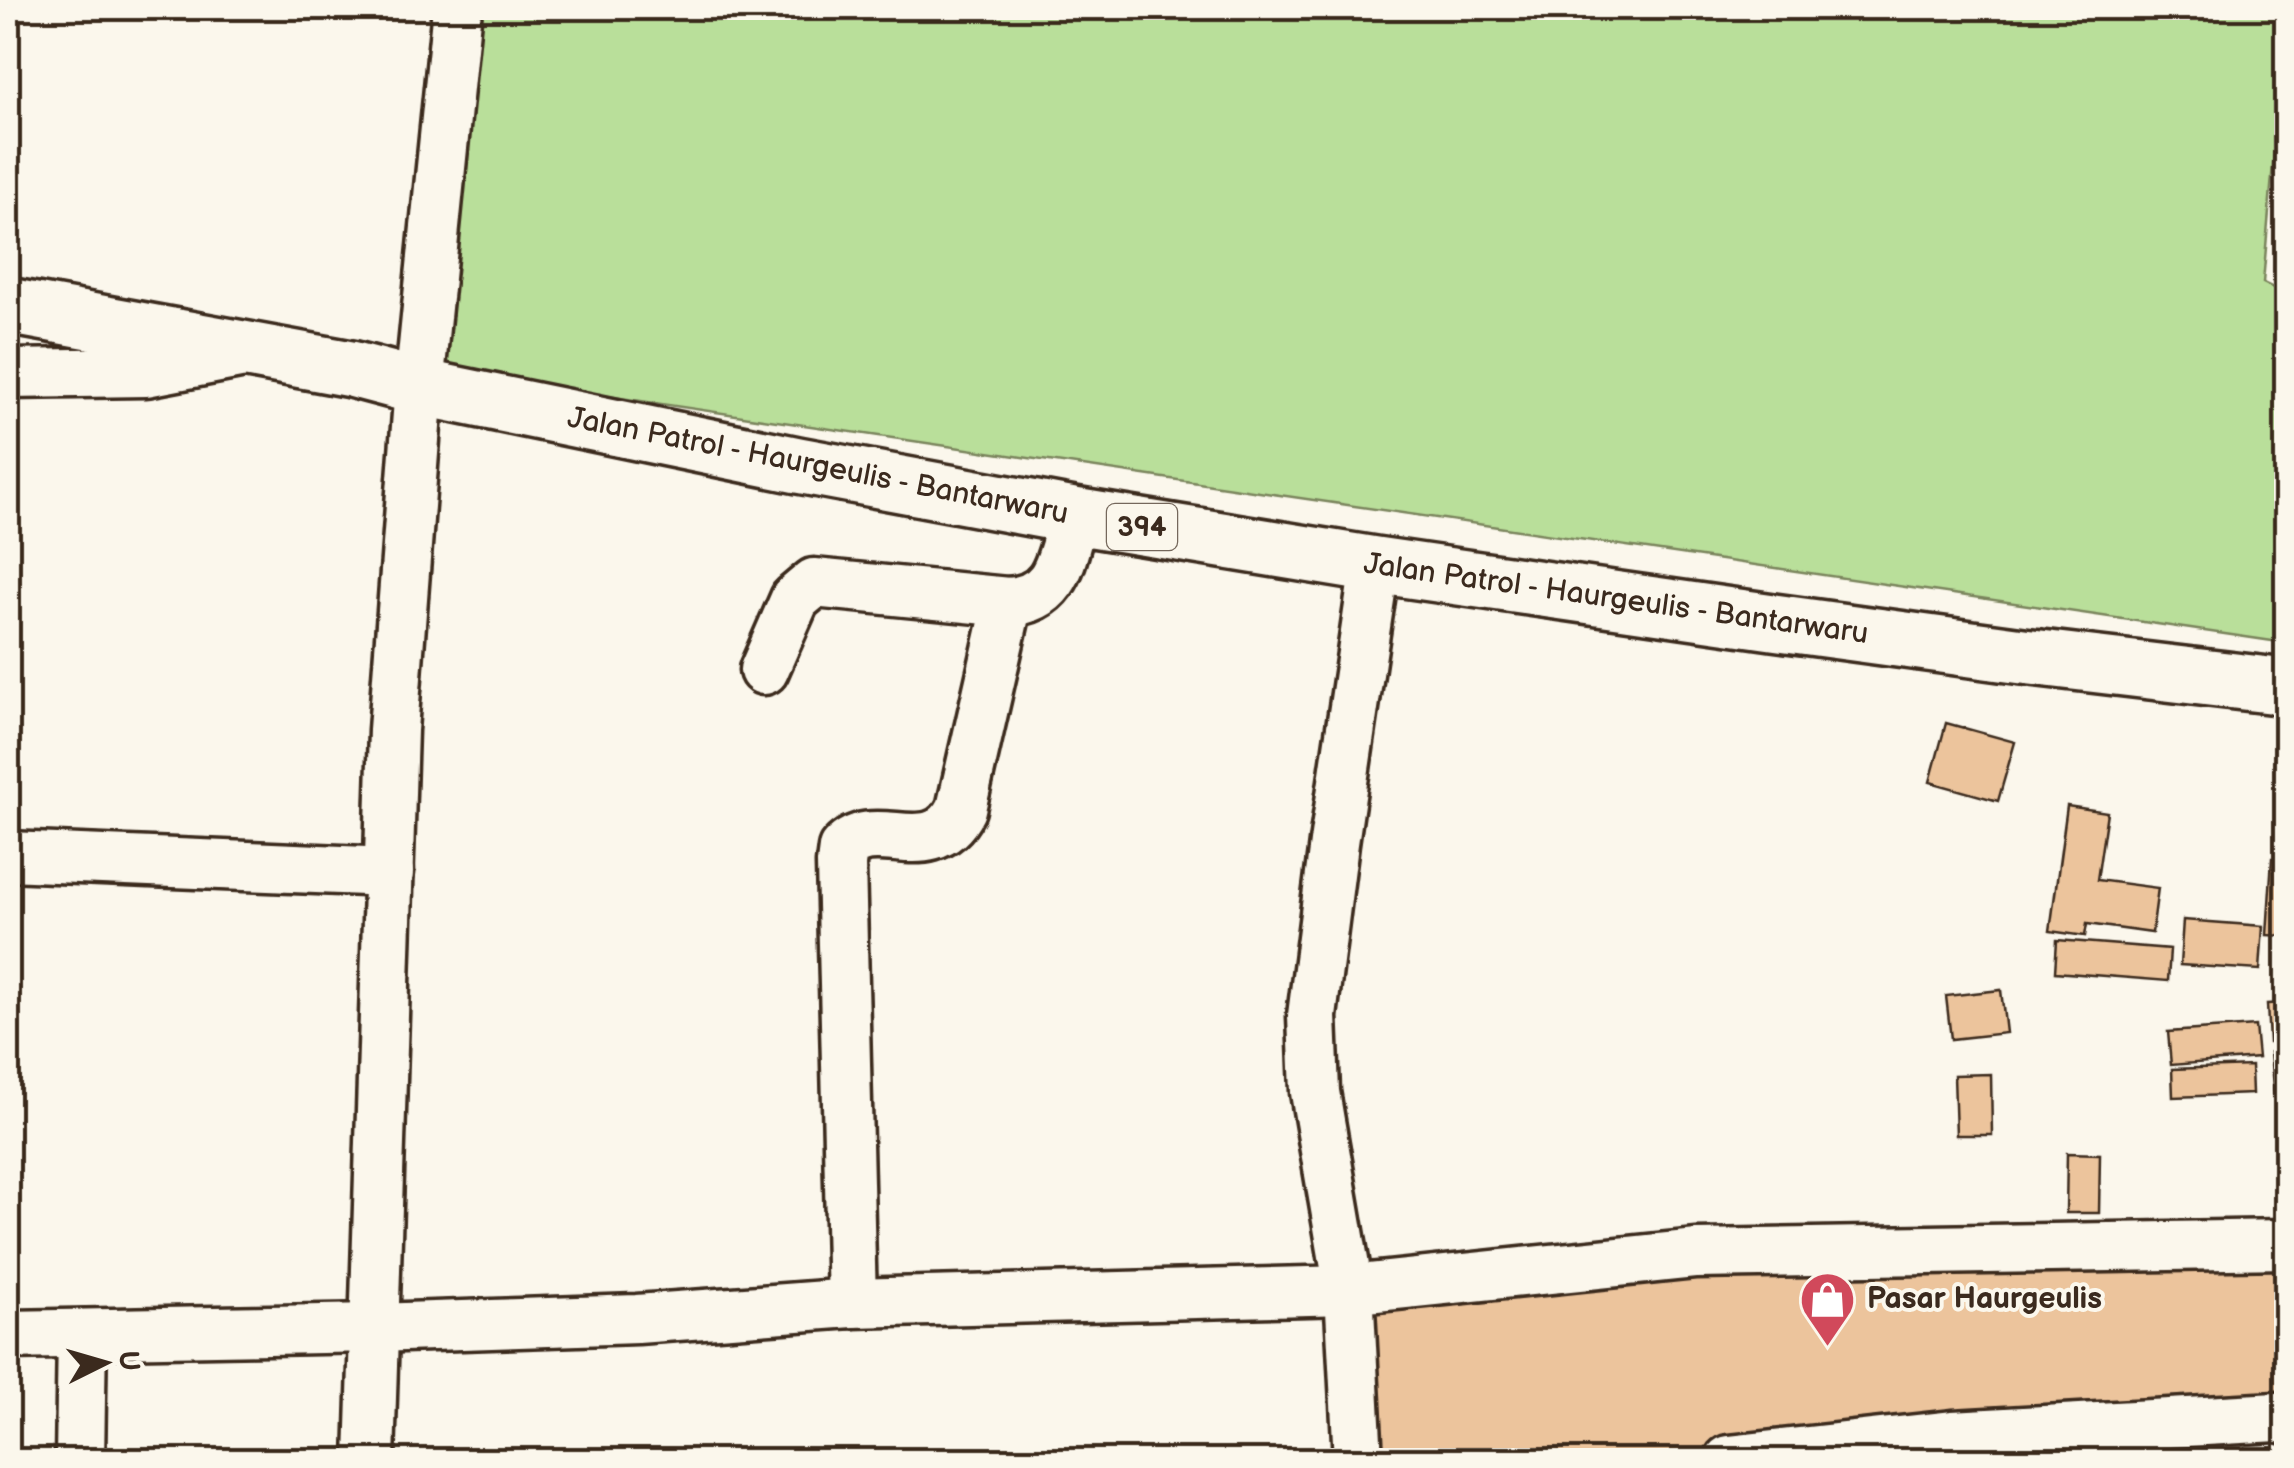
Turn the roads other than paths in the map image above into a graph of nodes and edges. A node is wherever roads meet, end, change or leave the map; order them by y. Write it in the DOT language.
graph roads {
  1 [pos="457,8"];
  2 [pos="8,306"];
  3 [pos="253,352"];
  4 [pos="8,374"];
  5 [pos="419,386"];
  6 [pos="1074,516"];
  7 [pos="1376,565"];
  8 [pos="1008,602"];
  9 [pos="764,670"];
  10 [pos="2286,687"];
  11 [pos="8,856"];
  12 [pos="389,872"];
  13 [pos="2286,1244"];
  14 [pos="1349,1290"];
  15 [pos="852,1304"];
  16 [pos="375,1328"];
  17 [pos="82,1334"];
  18 [pos="8,1335"];
  19 [pos="2286,1420"];
  20 [pos="80,1460"];
  21 [pos="370,1460"];
  22 [pos="1358,1460"];
  23 [pos="1729,1460"];
  1 -- 5 [label="street"];
  2 -- 3 [label="main road, Jalan Patrol - Haurgeulis - Bantarwaru / 394"];
  3 -- 4 [label="street"];
  3 -- 5 [label="main road, Jalan Patrol - Haurgeulis - Bantarwaru / 394"];
  5 -- 6 [label="main road, Jalan Patrol - Haurgeulis - Bantarwaru / 394"];
  5 -- 12 [label="street"];
  6 -- 7 [label="main road, Jalan Patrol - Haurgeulis - Bantarwaru / 394"];
  6 -- 8 [label="street"];
  7 -- 10 [label="main road, Jalan Patrol - Haurgeulis - Bantarwaru / 394"];
  7 -- 14 [label="street"];
  8 -- 9 [label="street"];
  8 -- 15 [label="street"];
  11 -- 12 [label="street"];
  12 -- 16 [label="street"];
  13 -- 14 [label="street"];
  14 -- 15 [label="street"];
  14 -- 22 [label="street"];
  15 -- 16 [label="street"];
  16 -- 17 [label="street"];
  16 -- 21 [label="street"];
  17 -- 18 [label="street"];
  17 -- 20 [label="street"];
  19 -- 23 [label="street"];
}
